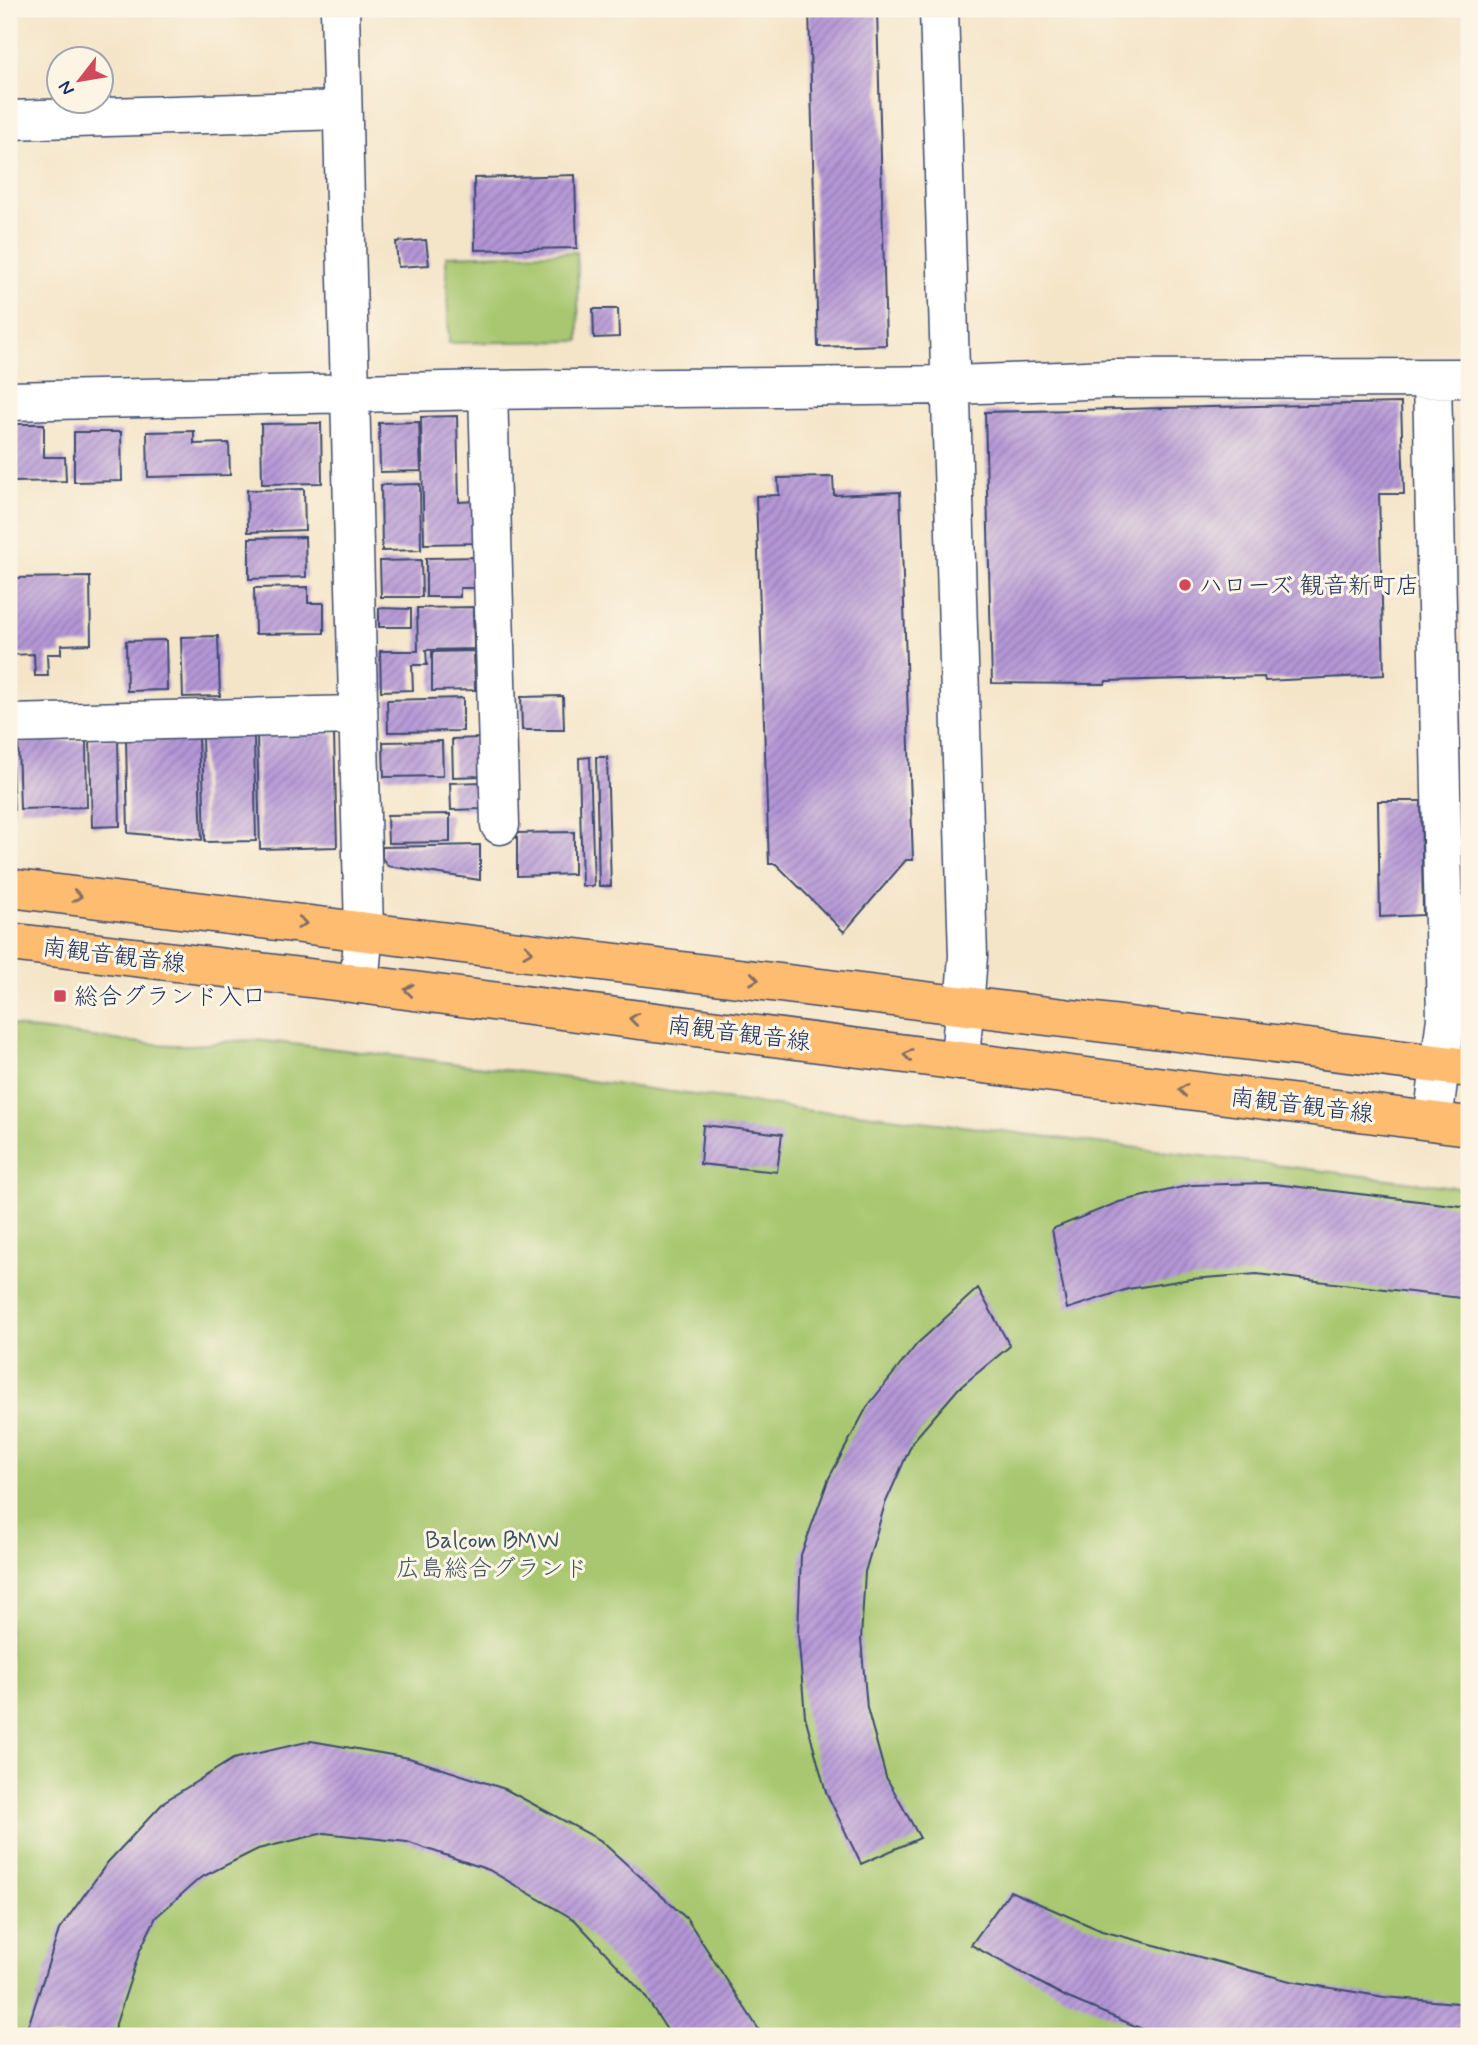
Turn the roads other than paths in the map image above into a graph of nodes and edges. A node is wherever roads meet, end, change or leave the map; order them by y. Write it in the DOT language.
graph roads {
  1 [pos="340,9"];
  2 [pos="939,9"];
  3 [pos="342,110"];
  4 [pos="9,120"];
  5 [pos="1451,379"];
  6 [pos="953,385"];
  7 [pos="488,390"];
  8 [pos="349,392"];
  9 [pos="9,401"];
  10 [pos="356,715"];
  11 [pos="9,724"];
  12 [pos="500,825"];
  13 [pos="9,888"];
  14 [pos="364,931"];
  15 [pos="9,942"];
  16 [pos="359,984"];
  17 [pos="964,1005"];
  18 [pos="960,1061"];
  19 [pos="1455,1066"];
  20 [pos="1451,1123"];
  1 -- 3 [label="street"];
  2 -- 6 [label="street"];
  3 -- 4 [label="street"];
  3 -- 8 [label="street"];
  5 -- 6 [label="street"];
  5 -- 19 [label="street"];
  6 -- 7 [label="street"];
  6 -- 17 [label="street"];
  7 -- 8 [label="street"];
  7 -- 12 [label="street"];
  8 -- 9 [label="street"];
  8 -- 10 [label="street"];
  10 -- 11 [label="street"];
  10 -- 14 [label="street"];
  13 -- 14 [label="main road, one-way"];
  14 -- 16 [label="street"];
  14 -- 17 [label="main road, one-way"];
  15 -- 16 [label="main road, 南観音観音線"];
  18 -- 16 [label="main road, 南観音観音線, one-way"];
  17 -- 18 [label="street"];
  17 -- 19 [label="main road"];
  20 -- 18 [label="main road, 南観音観音線, one-way"];
  19 -- 20 [label="street"];
}
